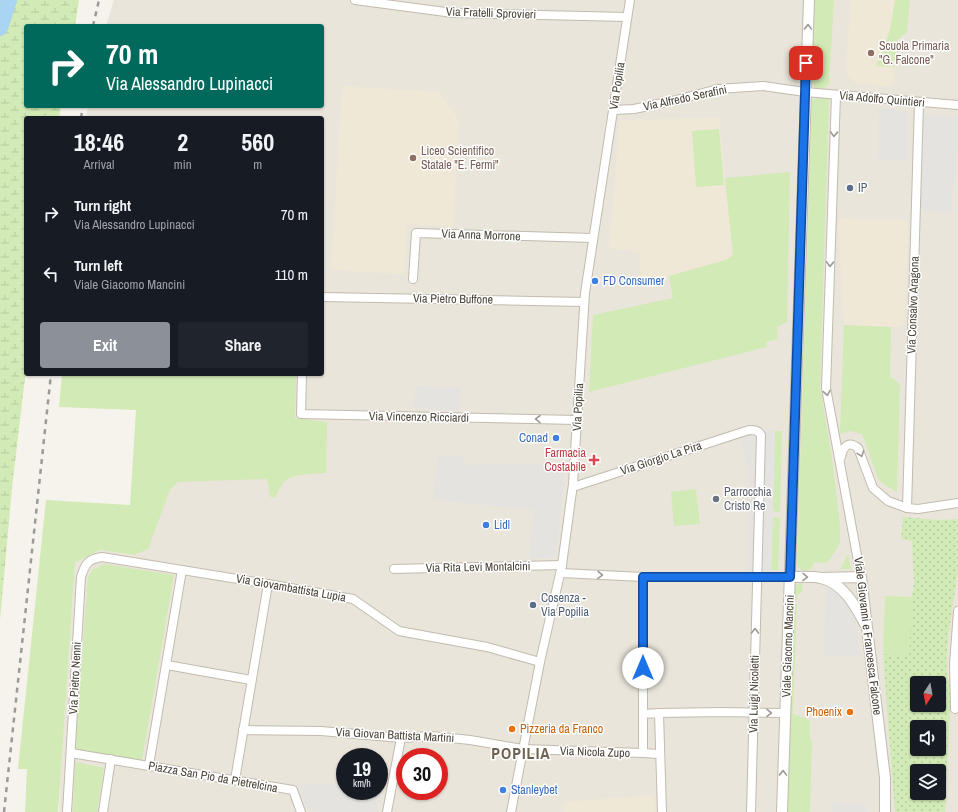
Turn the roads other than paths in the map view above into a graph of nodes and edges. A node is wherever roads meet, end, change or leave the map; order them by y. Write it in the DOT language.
graph roads {
  1 [pos="355,0"];
  2 [pos="630,0"];
  3 [pos="809,0"];
  4 [pos="627,17"];
  5 [pos="805,92"];
  6 [pos="836,95"];
  7 [pos="919,102"];
  8 [pos="958,105"];
  9 [pos="613,110"];
  10 [pos="593,238"];
  11 [pos="413,279"];
  12 [pos="324,297"];
  13 [pos="584,302"];
  14 [pos="302,376"];
  15 [pos="577,420"];
  16 [pos="749,430"];
  17 [pos="840,462"];
  18 [pos="573,487"];
  19 [pos="958,503"];
  20 [pos="907,508"];
  21 [pos="102,557"];
  22 [pos="394,569"];
  23 [pos="562,569"];
  24 [pos="182,570"];
  25 [pos="643,577"];
  26 [pos="757,577"];
  27 [pos="790,577"];
  28 [pos="861,577"];
  29 [pos="820,578"];
  30 [pos="268,584"];
  31 [pos="958,611"];
  32 [pos="868,629"];
  33 [pos="540,662"];
  34 [pos="956,664"];
  35 [pos="167,665"];
  36 [pos="251,680"];
  37 [pos="955,709"];
  38 [pos="754,712"];
  39 [pos="659,713"];
  40 [pos="786,713"];
  41 [pos="643,714"];
  42 [pos="243,730"];
  43 [pos="400,738"];
  44 [pos="523,749"];
  45 [pos="71,753"];
  46 [pos="643,753"];
  47 [pos="659,754"];
  48 [pos="111,759"];
  49 [pos="149,765"];
  50 [pos="235,780"];
  51 [pos="67,812"];
  52 [pos="102,812"];
  53 [pos="301,812"];
  54 [pos="387,812"];
  55 [pos="511,812"];
  56 [pos="662,812"];
  57 [pos="751,812"];
  58 [pos="782,812"];
  59 [pos="885,812"];
  1 -- 4 [label="street, Via Fratelli Sprovieri"];
  2 -- 4 [label="street, Via Popilia"];
  5 -- 3 [label="street, Viale Giacomo Mancini, one-way"];
  4 -- 9 [label="street, Via Popilia"];
  5 -- 6 [label="street, Via Adolfo Quintieri"];
  5 -- 9 [label="street, Via Alfredo Serafini"];
  5 -- 27 [label="street, Viale Giacomo Mancini"];
  6 -- 7 [label="street, Via Adolfo Quintieri"];
  6 -- 17 [label="street, Viale Giovanni e Francesca Falcone, one-way"];
  7 -- 8 [label="street, Via Adolfo Quintieri"];
  7 -- 20 [label="street, Via Consalvo Aragona"];
  9 -- 10 [label="street, Via Popilia"];
  10 -- 11 [label="street, Via Anna Morrone"];
  10 -- 13 [label="street, Via Popilia"];
  12 -- 13 [label="street, Via Pietro Buffone"];
  13 -- 15 [label="street, Via Popilia"];
  15 -- 14 [label="street, Via Vincenzo Ricciardi, one-way"];
  15 -- 18 [label="street, Via Popilia"];
  16 -- 18 [label="street, Via Giorgio La Pira"];
  16 -- 26 [label="street, Via Luigi Nicoletti"];
  17 -- 20 [label="street, one-way"];
  17 -- 28 [label="street, Viale Giovanni e Francesca Falcone"];
  18 -- 23 [label="street, Via Popilia"];
  19 -- 20 [label="street"];
  21 -- 24 [label="street, Via Giovambattista Lupia"];
  21 -- 45 [label="street, Via Pietro Nenni"];
  22 -- 23 [label="street, Via Rita Levi Montalcini"];
  23 -- 25 [label="street, Via Rita Levi Montalcini, one-way"];
  23 -- 33 [label="street, Via Popilia"];
  24 -- 30 [label="street, Via Giovambattista Lupia"];
  24 -- 35 [label="street"];
  25 -- 26 [label="street, Via Rita Levi Montalcini"];
  25 -- 41 [label="street"];
  26 -- 27 [label="street, Via Rita Levi Montalcini"];
  38 -- 26 [label="street, Via Luigi Nicoletti, one-way"];
  27 -- 29 [label="street, one-way"];
  27 -- 40 [label="street, Viale Giacomo Mancini"];
  28 -- 29 [label="street"];
  28 -- 32 [label="street, Viale Giovanni e Francesca Falcone"];
  29 -- 32 [label="street"];
  30 -- 33 [label="street, Via Giovambattista Lupia"];
  30 -- 36 [label="street"];
  31 -- 34 [label="street"];
  32 -- 59 [label="street, Viale Giovanni e Francesca Falcone"];
  33 -- 44 [label="street, Via Popilia"];
  34 -- 37 [label="street"];
  35 -- 36 [label="street"];
  35 -- 49 [label="street"];
  36 -- 42 [label="street"];
  38 -- 39 [label="street"];
  38 -- 40 [label="street, one-way"];
  38 -- 57 [label="street, Via Luigi Nicoletti"];
  39 -- 41 [label="street"];
  39 -- 47 [label="street"];
  58 -- 40 [label="street, Viale Giacomo Mancini, one-way"];
  41 -- 46 [label="street"];
  42 -- 43 [label="street, Via Giovan Battista Martini"];
  42 -- 50 [label="street"];
  43 -- 44 [label="street, Via Giovan Battista Martini"];
  43 -- 54 [label="street"];
  44 -- 46 [label="street, Via Nicola Zupo"];
  44 -- 55 [label="street, Via Popilia"];
  45 -- 48 [label="street, Piazza San Pio da Pietrelcina"];
  45 -- 51 [label="street, Via Pietro Nenni"];
  46 -- 47 [label="street, Via Nicola Zupo"];
  47 -- 56 [label="street"];
  48 -- 49 [label="street, Piazza San Pio da Pietrelcina"];
  48 -- 52 [label="street"];
  49 -- 50 [label="street, Piazza San Pio da Pietrelcina"];
  50 -- 53 [label="street, Piazza San Pio da Pietrelcina"];
}
